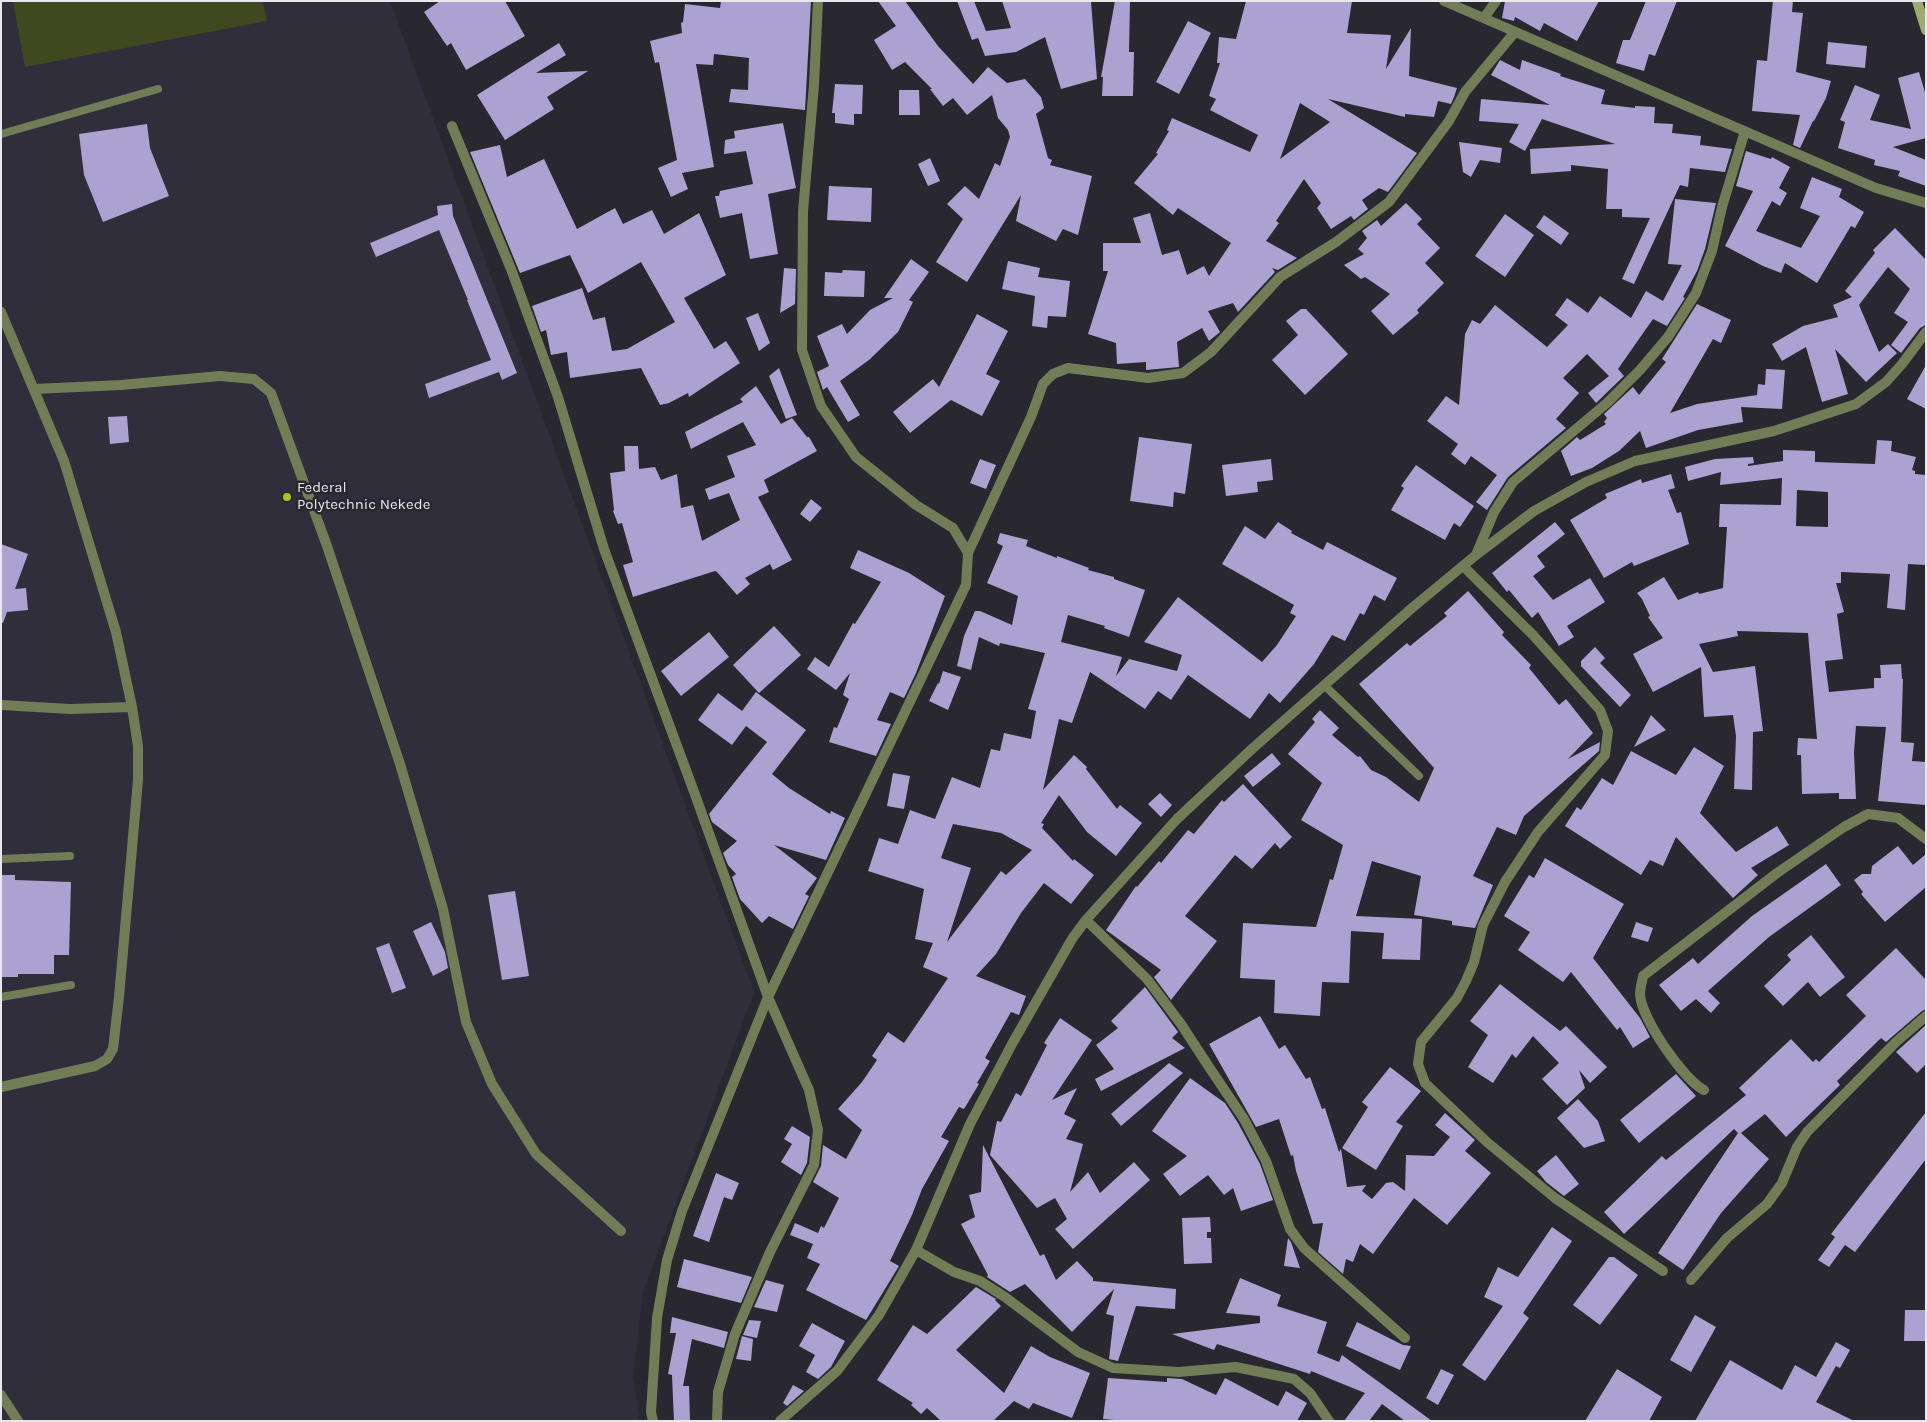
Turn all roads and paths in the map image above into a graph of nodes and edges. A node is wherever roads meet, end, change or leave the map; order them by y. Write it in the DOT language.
graph roads {
  1 [pos="818,1"];
  2 [pos="1444,1"];
  3 [pos="1496,1"];
  4 [pos="1917,1"];
  5 [pos="1484,18"];
  6 [pos="1926,30"];
  7 [pos="1515,32"];
  8 [pos="158,89"];
  9 [pos="452,126"];
  10 [pos="1745,131"];
  11 [pos="1,134"];
  12 [pos="1926,204"];
  13 [pos="1,312"];
  14 [pos="1926,332"];
  15 [pos="34,389"];
  16 [pos="968,553"];
  17 [pos="1476,555"];
  18 [pos="1463,566"];
  19 [pos="1324,685"];
  20 [pos="1,705"];
  21 [pos="132,707"];
  22 [pos="1419,776"];
  23 [pos="1926,839"];
  24 [pos="70,856"];
  25 [pos="1,859"];
  26 [pos="1086,920"];
  27 [pos="71,985"];
  28 [pos="1,996"];
  29 [pos="768,997"];
  30 [pos="1926,1016"];
  31 [pos="1,1087"];
  32 [pos="1704,1090"];
  33 [pos="621,1231"];
  34 [pos="916,1250"];
  35 [pos="1663,1271"];
  36 [pos="1691,1280"];
  37 [pos="1405,1338"];
  38 [pos="1,1395"];
  39 [pos="18,1421"];
  40 [pos="653,1421"];
  41 [pos="716,1421"];
  42 [pos="780,1421"];
  43 [pos="1329,1421"];
  1 -- 16 [label="street"];
  2 -- 5 [label="street"];
  3 -- 5 [label="street"];
  4 -- 6 [label="main road"];
  5 -- 7 [label="street"];
  7 -- 10 [label="street"];
  7 -- 16 [label="street"];
  8 -- 11 [label="lane"];
  9 -- 29 [label="street"];
  10 -- 12 [label="street"];
  10 -- 17 [label="street"];
  13 -- 15 [label="street"];
  14 -- 17 [label="street"];
  15 -- 21 [label="street"];
  15 -- 33 [label="street"];
  16 -- 29 [label="street"];
  17 -- 18 [label="street"];
  18 -- 19 [label="street"];
  18 -- 35 [label="street"];
  19 -- 22 [label="lane"];
  19 -- 26 [label="street"];
  20 -- 21 [label="street"];
  21 -- 31 [label="street"];
  23 -- 32 [label="street"];
  24 -- 25 [label="lane"];
  26 -- 34 [label="street"];
  26 -- 37 [label="street"];
  27 -- 28 [label="lane"];
  29 -- 40 [label="street"];
  29 -- 41 [label="street"];
  30 -- 36 [label="street"];
  34 -- 42 [label="street"];
  34 -- 43 [label="street"];
  38 -- 39 [label="street"];
}
